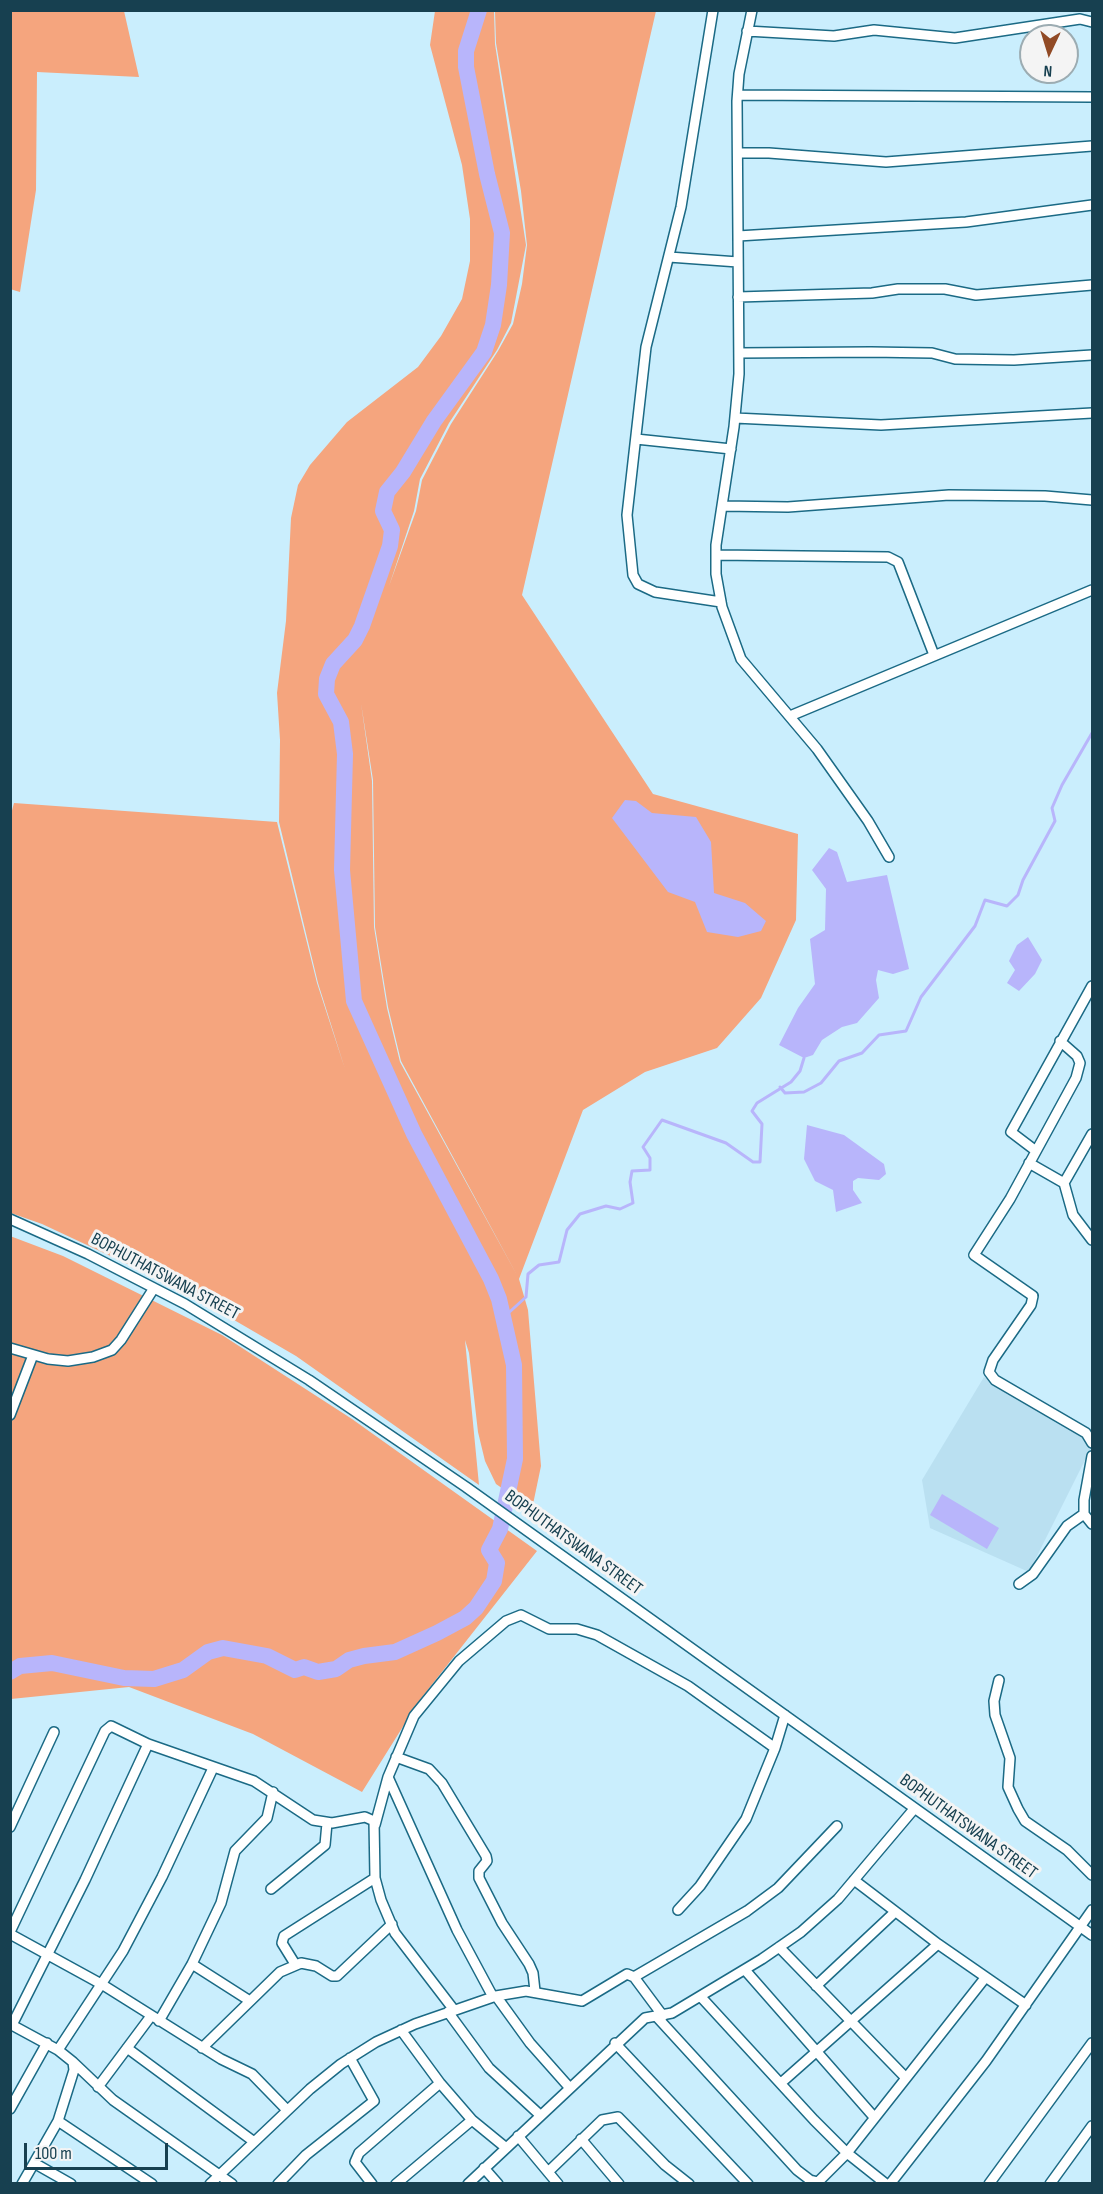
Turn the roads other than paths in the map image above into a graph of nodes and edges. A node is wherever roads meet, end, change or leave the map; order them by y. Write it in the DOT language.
graph roads {
  1 [pos="713,10"];
  2 [pos="752,10"];
  3 [pos="1092,22"];
  4 [pos="747,32"];
  5 [pos="738,94"];
  6 [pos="1092,97"];
  7 [pos="1092,146"];
  8 [pos="738,153"];
  9 [pos="1092,205"];
  10 [pos="738,236"];
  11 [pos="669,257"];
  12 [pos="738,262"];
  13 [pos="1092,285"];
  14 [pos="738,297"];
  15 [pos="738,353"];
  16 [pos="1092,355"];
  17 [pos="1092,413"];
  18 [pos="735,418"];
  19 [pos="636,439"];
  20 [pos="731,449"];
  21 [pos="1092,500"];
  22 [pos="723,506"];
  23 [pos="716,555"];
  24 [pos="1092,590"];
  25 [pos="721,602"];
  26 [pos="933,655"];
  27 [pos="790,716"];
  28 [pos="889,857"];
  29 [pos="1092,986"];
  30 [pos="1060,1041"];
  31 [pos="1092,1134"];
  32 [pos="1036,1151"];
  33 [pos="1029,1163"];
  34 [pos="1064,1183"];
  35 [pos="10,1218"];
  36 [pos="1092,1240"];
  37 [pos="154,1288"];
  38 [pos="10,1348"];
  39 [pos="33,1354"];
  40 [pos="10,1415"];
  41 [pos="1092,1443"];
  42 [pos="1092,1456"];
  43 [pos="1084,1514"];
  44 [pos="1092,1524"];
  45 [pos="1019,1584"];
  46 [pos="999,1680"];
  47 [pos="785,1715"];
  48 [pos="54,1732"];
  49 [pos="147,1744"];
  50 [pos="776,1748"];
  51 [pos="396,1757"];
  52 [pos="213,1768"];
  53 [pos="388,1777"];
  54 [pos="273,1792"];
  55 [pos="914,1809"];
  56 [pos="327,1823"];
  57 [pos="375,1824"];
  58 [pos="837,1826"];
  59 [pos="10,1827"];
  60 [pos="1092,1875"];
  61 [pos="375,1878"];
  62 [pos="854,1880"];
  63 [pos="271,1889"];
  64 [pos="678,1910"];
  65 [pos="1092,1910"];
  66 [pos="895,1912"];
  67 [pos="393,1924"];
  68 [pos="1083,1928"];
  69 [pos="10,1933"];
  70 [pos="1092,1935"];
  71 [pos="938,1944"];
  72 [pos="779,1947"];
  73 [pos="48,1954"];
  74 [pos="192,1964"];
  75 [pos="296,1964"];
  76 [pos="745,1970"];
  77 [pos="634,1977"];
  78 [pos="986,1978"];
  79 [pos="103,1985"];
  80 [pos="816,1986"];
  81 [pos="535,1991"];
  82 [pos="495,1996"];
  83 [pos="701,1997"];
  84 [pos="250,2001"];
  85 [pos="1026,2005"];
  86 [pos="451,2011"];
  87 [pos="660,2016"];
  88 [pos="155,2018"];
  89 [pos="850,2021"];
  90 [pos="11,2025"];
  91 [pos="401,2030"];
  92 [pos="47,2043"];
  93 [pos="615,2043"];
  94 [pos="1092,2043"];
  95 [pos="127,2048"];
  96 [pos="202,2048"];
  97 [pos="58,2050"];
  98 [pos="816,2052"];
  99 [pos="350,2058"];
  100 [pos="73,2062"];
  101 [pos="906,2078"];
  102 [pos="440,2083"];
  103 [pos="782,2083"];
  104 [pos="98,2087"];
  105 [pos="569,2087"];
  106 [pos="10,2109"];
  107 [pos="287,2110"];
  108 [pos="540,2115"];
  109 [pos="874,2117"];
  110 [pos="472,2120"];
  111 [pos="58,2121"];
  112 [pos="1092,2126"];
  113 [pos="518,2136"];
  114 [pos="581,2139"];
  115 [pos="253,2141"];
  116 [pos="505,2147"];
  117 [pos="847,2152"];
  118 [pos="34,2163"];
  119 [pos="484,2168"];
  120 [pos="548,2172"];
  121 [pos="220,2173"];
  122 [pos="22,2184"];
  123 [pos="71,2184"];
  124 [pos="152,2184"];
  125 [pos="210,2184"];
  126 [pos="232,2184"];
  127 [pos="278,2184"];
  128 [pos="372,2184"];
  129 [pos="396,2184"];
  130 [pos="468,2184"];
  131 [pos="498,2184"];
  132 [pos="558,2184"];
  133 [pos="620,2184"];
  134 [pos="689,2184"];
  135 [pos="748,2184"];
  136 [pos="888,2184"];
  137 [pos="989,2184"];
  138 [pos="1050,2184"];
  1 -- 11 [label="street"];
  2 -- 4 [label="street"];
  3 -- 4 [label="street"];
  4 -- 5 [label="street"];
  5 -- 6 [label="street"];
  5 -- 8 [label="street"];
  7 -- 8 [label="street"];
  8 -- 10 [label="street"];
  9 -- 10 [label="street"];
  10 -- 12 [label="street"];
  11 -- 12 [label="street"];
  11 -- 19 [label="street"];
  12 -- 14 [label="street"];
  13 -- 14 [label="street"];
  14 -- 15 [label="street"];
  15 -- 16 [label="street"];
  15 -- 18 [label="street"];
  17 -- 18 [label="street"];
  18 -- 20 [label="street"];
  19 -- 20 [label="street"];
  19 -- 25 [label="street"];
  20 -- 22 [label="street"];
  21 -- 22 [label="street"];
  22 -- 23 [label="street"];
  23 -- 25 [label="street"];
  23 -- 26 [label="street"];
  24 -- 26 [label="street"];
  25 -- 27 [label="street"];
  26 -- 27 [label="street"];
  27 -- 28 [label="street"];
  29 -- 30 [label="street"];
  30 -- 32 [label="street"];
  30 -- 32 [label="street"];
  31 -- 34 [label="street"];
  32 -- 33 [label="street"];
  33 -- 34 [label="street"];
  33 -- 41 [label="street"];
  34 -- 36 [label="street"];
  35 -- 37 [label="street, BOPHUTHATSWANA STREET"];
  37 -- 39 [label="street"];
  37 -- 47 [label="street, BOPHUTHATSWANA STREET"];
  38 -- 39 [label="street"];
  39 -- 40 [label="street"];
  42 -- 43 [label="street"];
  43 -- 44 [label="street"];
  43 -- 45 [label="street"];
  46 -- 60 [label="street"];
  47 -- 50 [label="street"];
  47 -- 55 [label="street, BOPHUTHATSWANA STREET"];
  48 -- 59 [label="street"];
  49 -- 52 [label="street"];
  49 -- 69 [label="street"];
  49 -- 73 [label="street"];
  50 -- 51 [label="street"];
  50 -- 64 [label="street"];
  51 -- 53 [label="street"];
  51 -- 81 [label="street"];
  52 -- 54 [label="street"];
  52 -- 79 [label="street"];
  53 -- 57 [label="street"];
  53 -- 82 [label="street"];
  54 -- 56 [label="street"];
  54 -- 74 [label="street"];
  55 -- 62 [label="street"];
  55 -- 68 [label="street, BOPHUTHATSWANA STREET"];
  56 -- 57 [label="street"];
  56 -- 63 [label="street"];
  57 -- 61 [label="street"];
  58 -- 77 [label="street"];
  61 -- 67 [label="street"];
  61 -- 75 [label="street"];
  62 -- 66 [label="street"];
  62 -- 72 [label="street"];
  65 -- 68 [label="street"];
  66 -- 71 [label="street"];
  66 -- 80 [label="street"];
  67 -- 75 [label="street"];
  67 -- 86 [label="street"];
  68 -- 70 [label="street, BOPHUTHATSWANA STREET"];
  68 -- 85 [label="street"];
  69 -- 73 [label="street"];
  71 -- 78 [label="street"];
  71 -- 89 [label="street"];
  72 -- 76 [label="street"];
  72 -- 80 [label="street"];
  73 -- 79 [label="street"];
  73 -- 90 [label="street"];
  74 -- 84 [label="street"];
  74 -- 88 [label="street"];
  75 -- 84 [label="street"];
  76 -- 83 [label="street"];
  76 -- 98 [label="street"];
  77 -- 81 [label="street"];
  77 -- 87 [label="street"];
  78 -- 85 [label="street"];
  78 -- 101 [label="street"];
  79 -- 88 [label="street"];
  79 -- 97 [label="street"];
  80 -- 89 [label="street"];
  81 -- 82 [label="street"];
  82 -- 86 [label="street"];
  82 -- 105 [label="street"];
  83 -- 87 [label="street"];
  83 -- 103 [label="street"];
  84 -- 96 [label="street"];
  85 -- 136 [label="street"];
  86 -- 91 [label="street"];
  86 -- 108 [label="street"];
  87 -- 93 [label="street"];
  87 -- 117 [label="street"];
  88 -- 95 [label="street"];
  88 -- 96 [label="street"];
  89 -- 98 [label="street"];
  89 -- 101 [label="street"];
  90 -- 92 [label="street"];
  91 -- 99 [label="street"];
  91 -- 102 [label="street"];
  92 -- 97 [label="street"];
  92 -- 106 [label="street"];
  93 -- 105 [label="street"];
  93 -- 135 [label="street"];
  94 -- 137 [label="street"];
  95 -- 104 [label="street"];
  95 -- 115 [label="street"];
  96 -- 107 [label="street"];
  97 -- 100 [label="street"];
  98 -- 103 [label="street"];
  98 -- 109 [label="street"];
  99 -- 107 [label="street"];
  99 -- 127 [label="street"];
  100 -- 104 [label="street"];
  100 -- 111 [label="street"];
  101 -- 109 [label="street"];
  102 -- 110 [label="street"];
  102 -- 128 [label="street"];
  103 -- 117 [label="street"];
  104 -- 121 [label="street"];
  105 -- 108 [label="street"];
  107 -- 115 [label="street"];
  108 -- 113 [label="street"];
  109 -- 117 [label="street"];
  110 -- 116 [label="street"];
  110 -- 129 [label="street"];
  111 -- 118 [label="street"];
  111 -- 124 [label="street"];
  112 -- 138 [label="street"];
  113 -- 116 [label="street"];
  113 -- 120 [label="street"];
  114 -- 120 [label="street"];
  114 -- 133 [label="street"];
  114 -- 134 [label="street"];
  115 -- 121 [label="street"];
  116 -- 119 [label="street"];
  117 -- 136 [label="street"];
  118 -- 122 [label="street"];
  118 -- 123 [label="street"];
  119 -- 130 [label="street"];
  119 -- 131 [label="street"];
  120 -- 132 [label="street"];
  121 -- 125 [label="street"];
  121 -- 126 [label="street"];
}
